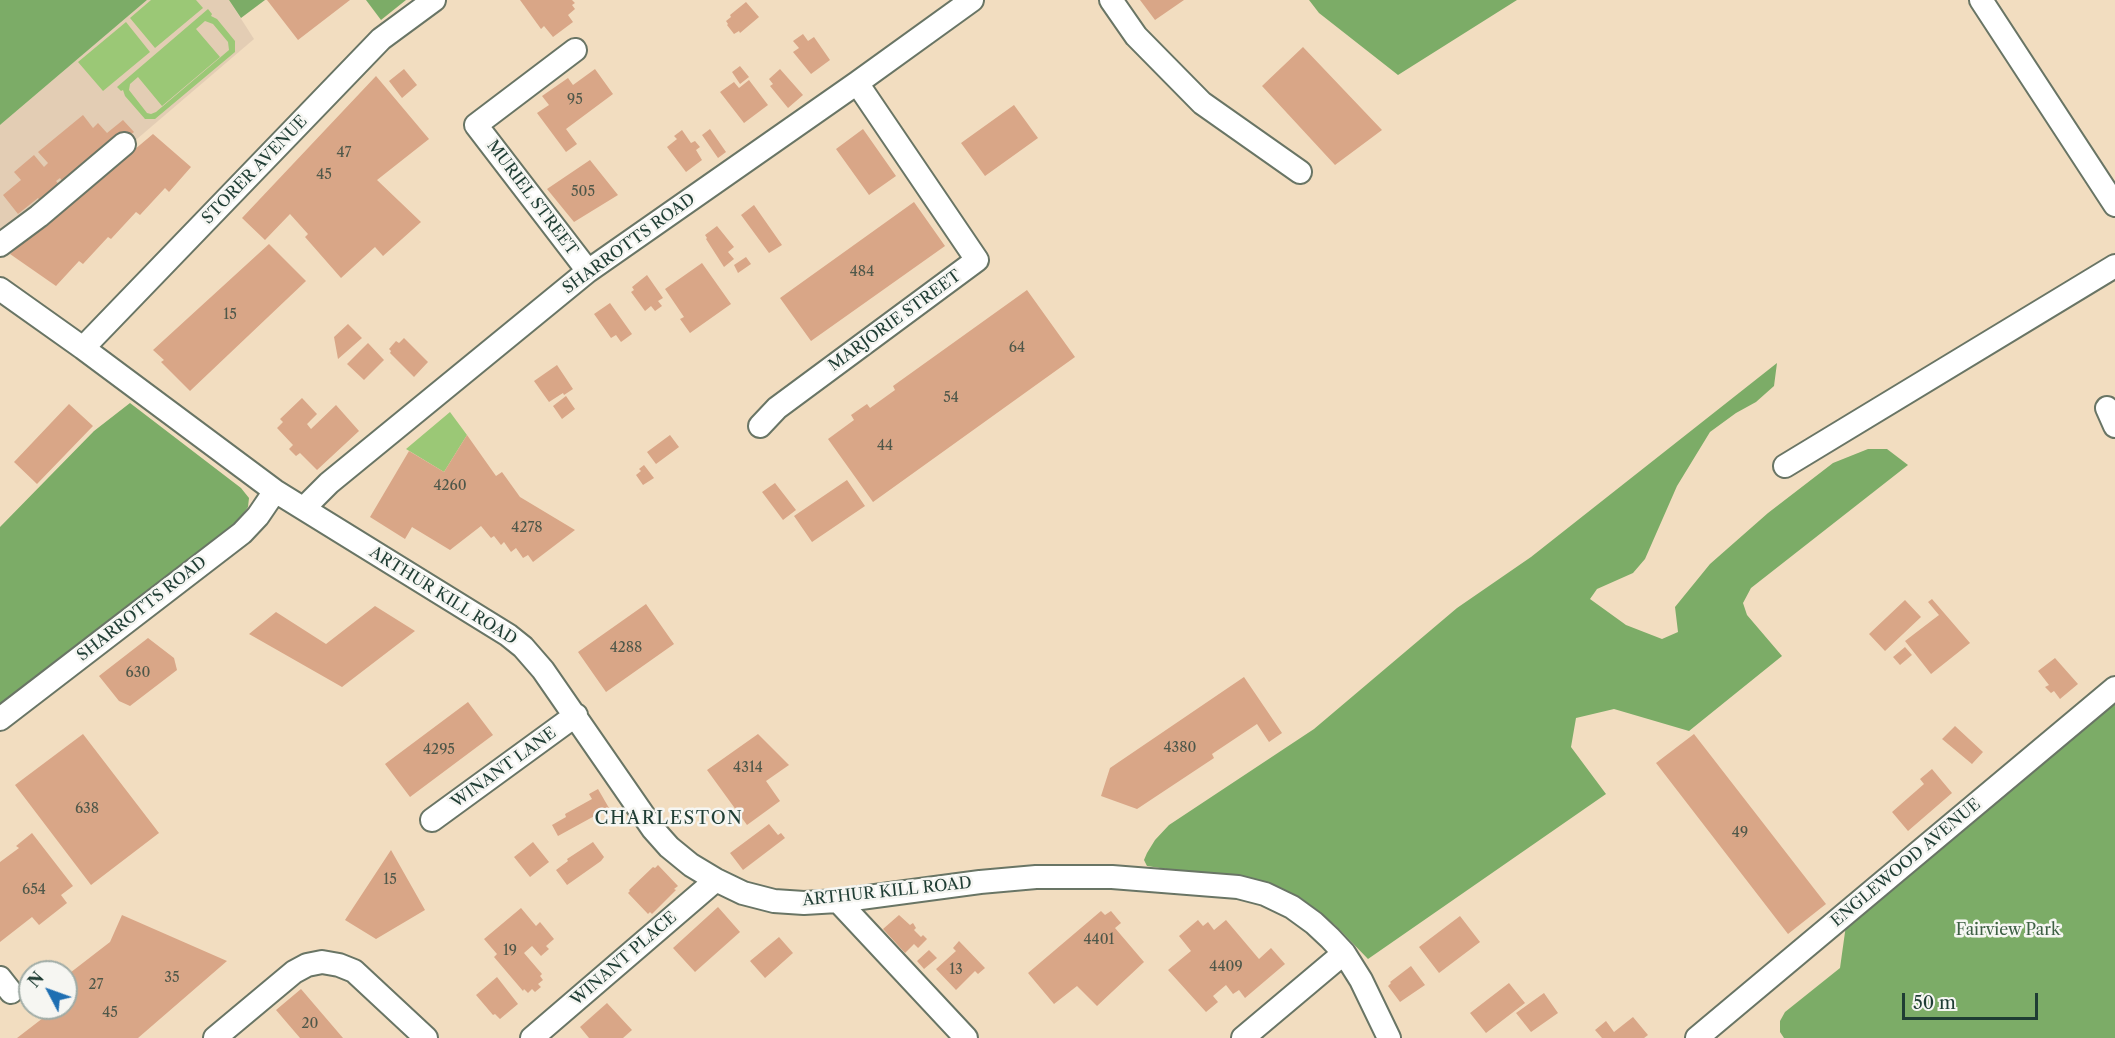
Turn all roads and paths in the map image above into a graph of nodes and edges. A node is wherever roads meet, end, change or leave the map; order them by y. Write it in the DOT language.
graph roads {
  1 [pos="434,0"];
  2 [pos="972,0"];
  3 [pos="1111,0"];
  4 [pos="1981,0"];
  5 [pos="575,50"];
  6 [pos="857,83"];
  7 [pos="124,144"];
  8 [pos="1300,172"];
  9 [pos="2115,205"];
  10 [pos="0,245"];
  11 [pos="2115,266"];
  12 [pos="588,271"];
  13 [pos="0,289"];
  14 [pos="84,348"];
  15 [pos="760,426"];
  16 [pos="1785,466"];
  17 [pos="275,490"];
  18 [pos="303,508"];
  19 [pos="2115,688"];
  20 [pos="576,716"];
  21 [pos="0,719"];
  22 [pos="432,820"];
  23 [pos="716,880"];
  24 [pos="838,901"];
  25 [pos="1344,953"];
  26 [pos="215,1038"];
  27 [pos="426,1038"];
  28 [pos="532,1038"];
  29 [pos="966,1038"];
  30 [pos="1243,1038"];
  31 [pos="1389,1038"];
  32 [pos="1697,1038"];
  1 -- 14 [label="street, STORER AVENUE"];
  2 -- 6 [label="street, SHARROTTS ROAD"];
  3 -- 8 [label="street"];
  4 -- 9 [label="street"];
  5 -- 12 [label="street, MURIEL STREET"];
  6 -- 12 [label="street, SHARROTTS ROAD"];
  6 -- 15 [label="street, MARJORIE STREET"];
  7 -- 10 [label="street"];
  11 -- 16 [label="street"];
  12 -- 18 [label="street, SHARROTTS ROAD"];
  13 -- 14 [label="street, ARTHUR KILL ROAD"];
  14 -- 17 [label="street, ARTHUR KILL ROAD"];
  17 -- 18 [label="street, ARTHUR KILL ROAD"];
  17 -- 21 [label="street, SHARROTTS ROAD"];
  18 -- 20 [label="street, ARTHUR KILL ROAD"];
  19 -- 32 [label="street, ENGLEWOOD AVENUE"];
  20 -- 22 [label="street, WINANT LANE"];
  20 -- 23 [label="street, ARTHUR KILL ROAD"];
  23 -- 24 [label="street, ARTHUR KILL ROAD"];
  23 -- 28 [label="street, WINANT PLACE"];
  24 -- 25 [label="street, ARTHUR KILL ROAD"];
  24 -- 29 [label="street"];
  25 -- 30 [label="street"];
  25 -- 31 [label="street, ARTHUR KILL ROAD"];
  26 -- 27 [label="street"];
}
